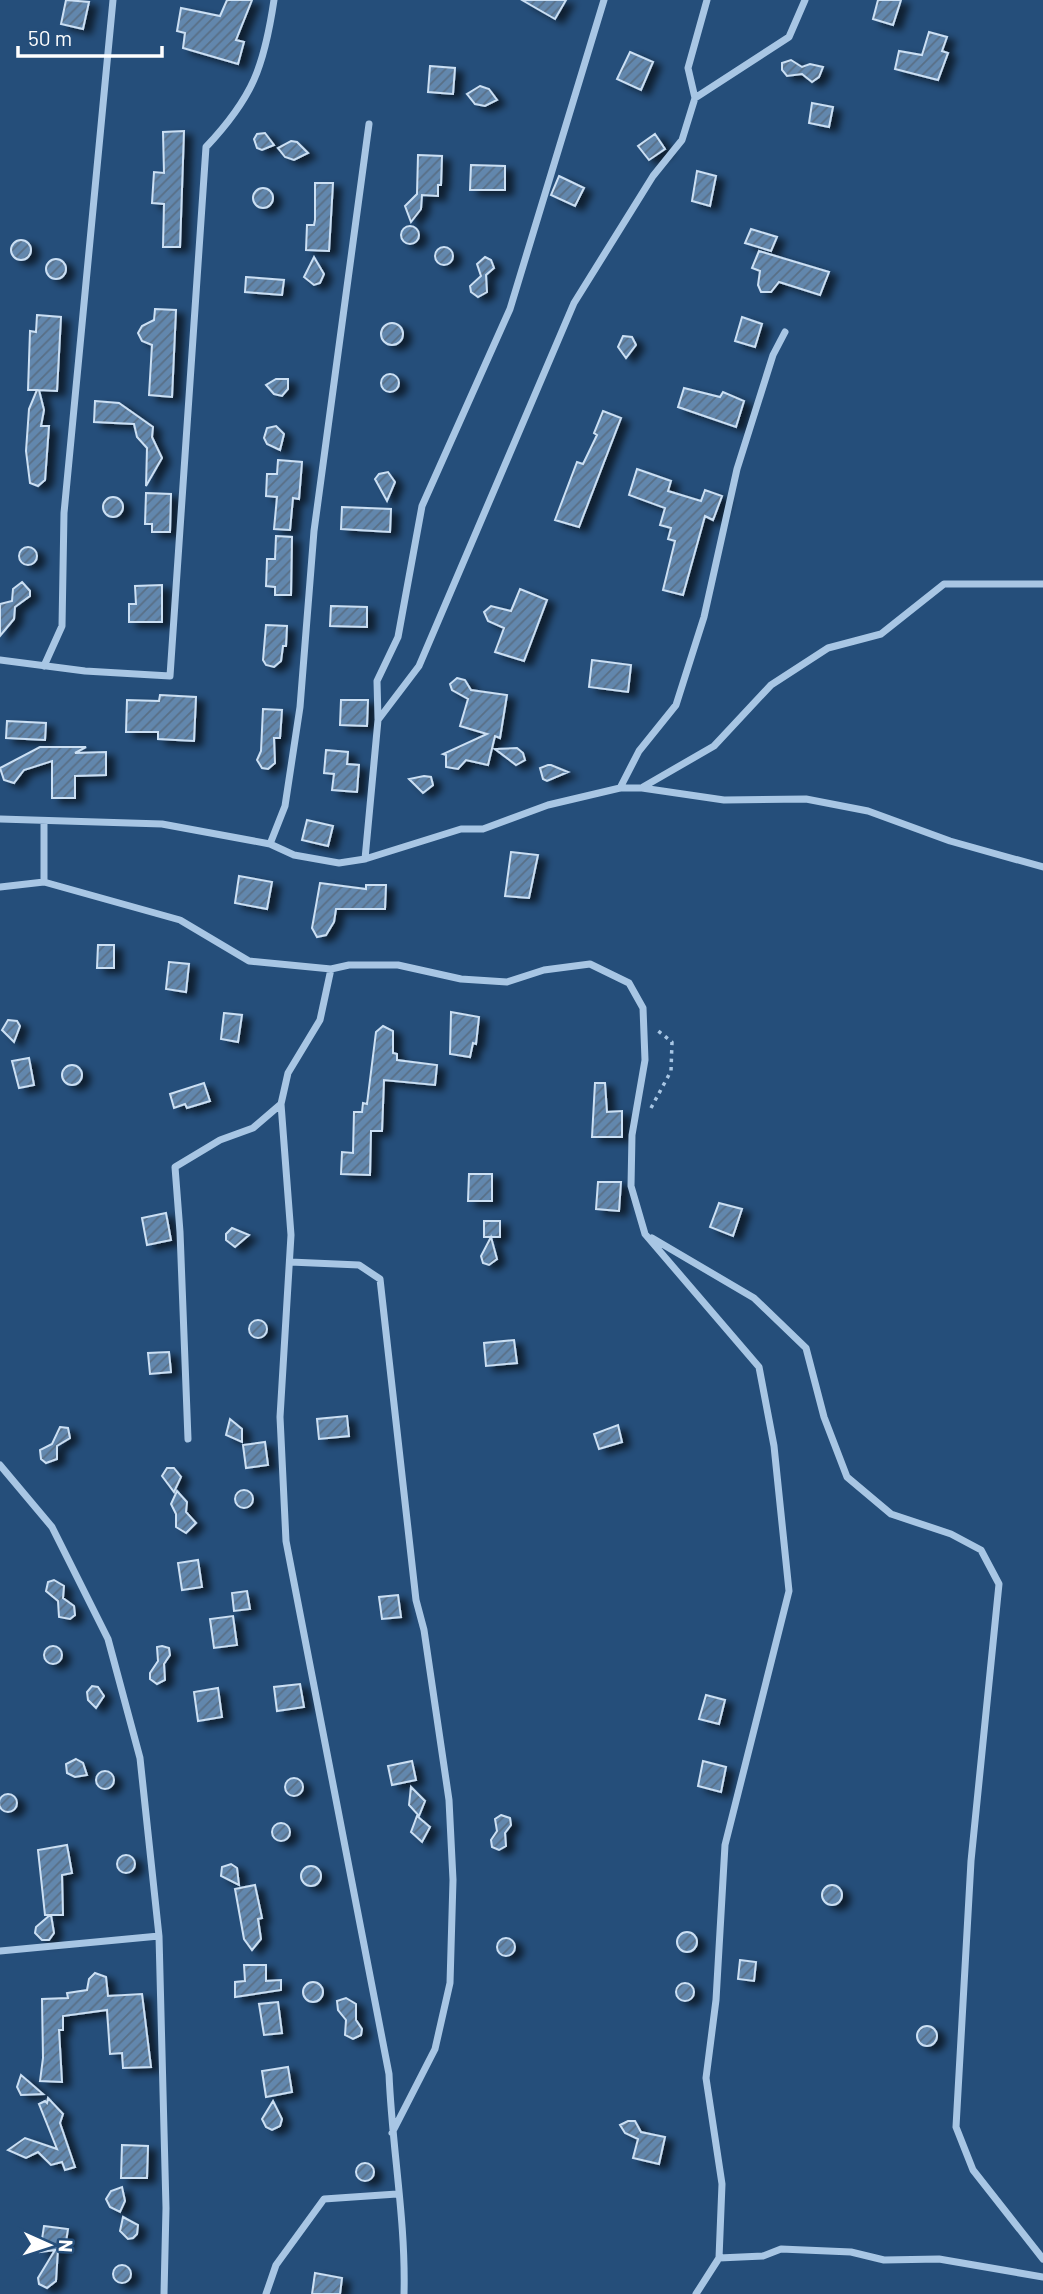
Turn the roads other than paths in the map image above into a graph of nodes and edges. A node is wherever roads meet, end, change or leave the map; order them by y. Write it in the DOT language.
graph roads {
  1 [pos="113,0"];
  2 [pos="274,0"];
  3 [pos="604,0"];
  4 [pos="707,0"];
  5 [pos="804,0"];
  6 [pos="695,98"];
  7 [pos="369,124"];
  8 [pos="785,332"];
  9 [pos="1043,584"];
  10 [pos="0,660"];
  11 [pos="44,666"];
  12 [pos="378,720"];
  13 [pos="620,788"];
  14 [pos="642,788"];
  15 [pos="0,820"];
  16 [pos="44,822"];
  17 [pos="270,844"];
  18 [pos="365,859"];
  19 [pos="1043,867"];
  20 [pos="44,882"];
  21 [pos="0,887"];
  22 [pos="331,969"];
  23 [pos="281,1104"];
  24 [pos="645,1234"];
  25 [pos="290,1262"];
  26 [pos="188,1439"];
  27 [pos="0,1465"];
  28 [pos="159,1936"];
  29 [pos="0,1951"];
  30 [pos="391,2135"];
  31 [pos="397,2194"];
  32 [pos="719,2258"];
  33 [pos="1043,2259"];
  34 [pos="1043,2277"];
  35 [pos="164,2294"];
  36 [pos="266,2294"];
  37 [pos="404,2294"];
  38 [pos="696,2294"];
  1 -- 11 [label="street"];
  2 -- 11 [label="street"];
  3 -- 12 [label="street"];
  4 -- 6 [label="street"];
  5 -- 6 [label="street"];
  6 -- 12 [label="street"];
  7 -- 17 [label="street"];
  8 -- 13 [label="street"];
  9 -- 14 [label="street"];
  10 -- 11 [label="street"];
  12 -- 18 [label="street"];
  13 -- 14 [label="street"];
  13 -- 18 [label="street"];
  14 -- 19 [label="street"];
  15 -- 16 [label="street"];
  16 -- 17 [label="street"];
  16 -- 20 [label="street"];
  17 -- 18 [label="street"];
  20 -- 21 [label="street"];
  20 -- 22 [label="street"];
  22 -- 23 [label="street"];
  22 -- 24 [label="street"];
  23 -- 25 [label="street"];
  23 -- 26 [label="street"];
  24 -- 32 [label="street"];
  24 -- 33 [label="street"];
  25 -- 30 [label="street"];
  25 -- 30 [label="street"];
  27 -- 28 [label="street"];
  28 -- 29 [label="street"];
  28 -- 35 [label="street"];
  30 -- 31 [label="street"];
  31 -- 36 [label="street"];
  31 -- 37 [label="street"];
  32 -- 34 [label="street"];
  32 -- 38 [label="street"];
}
